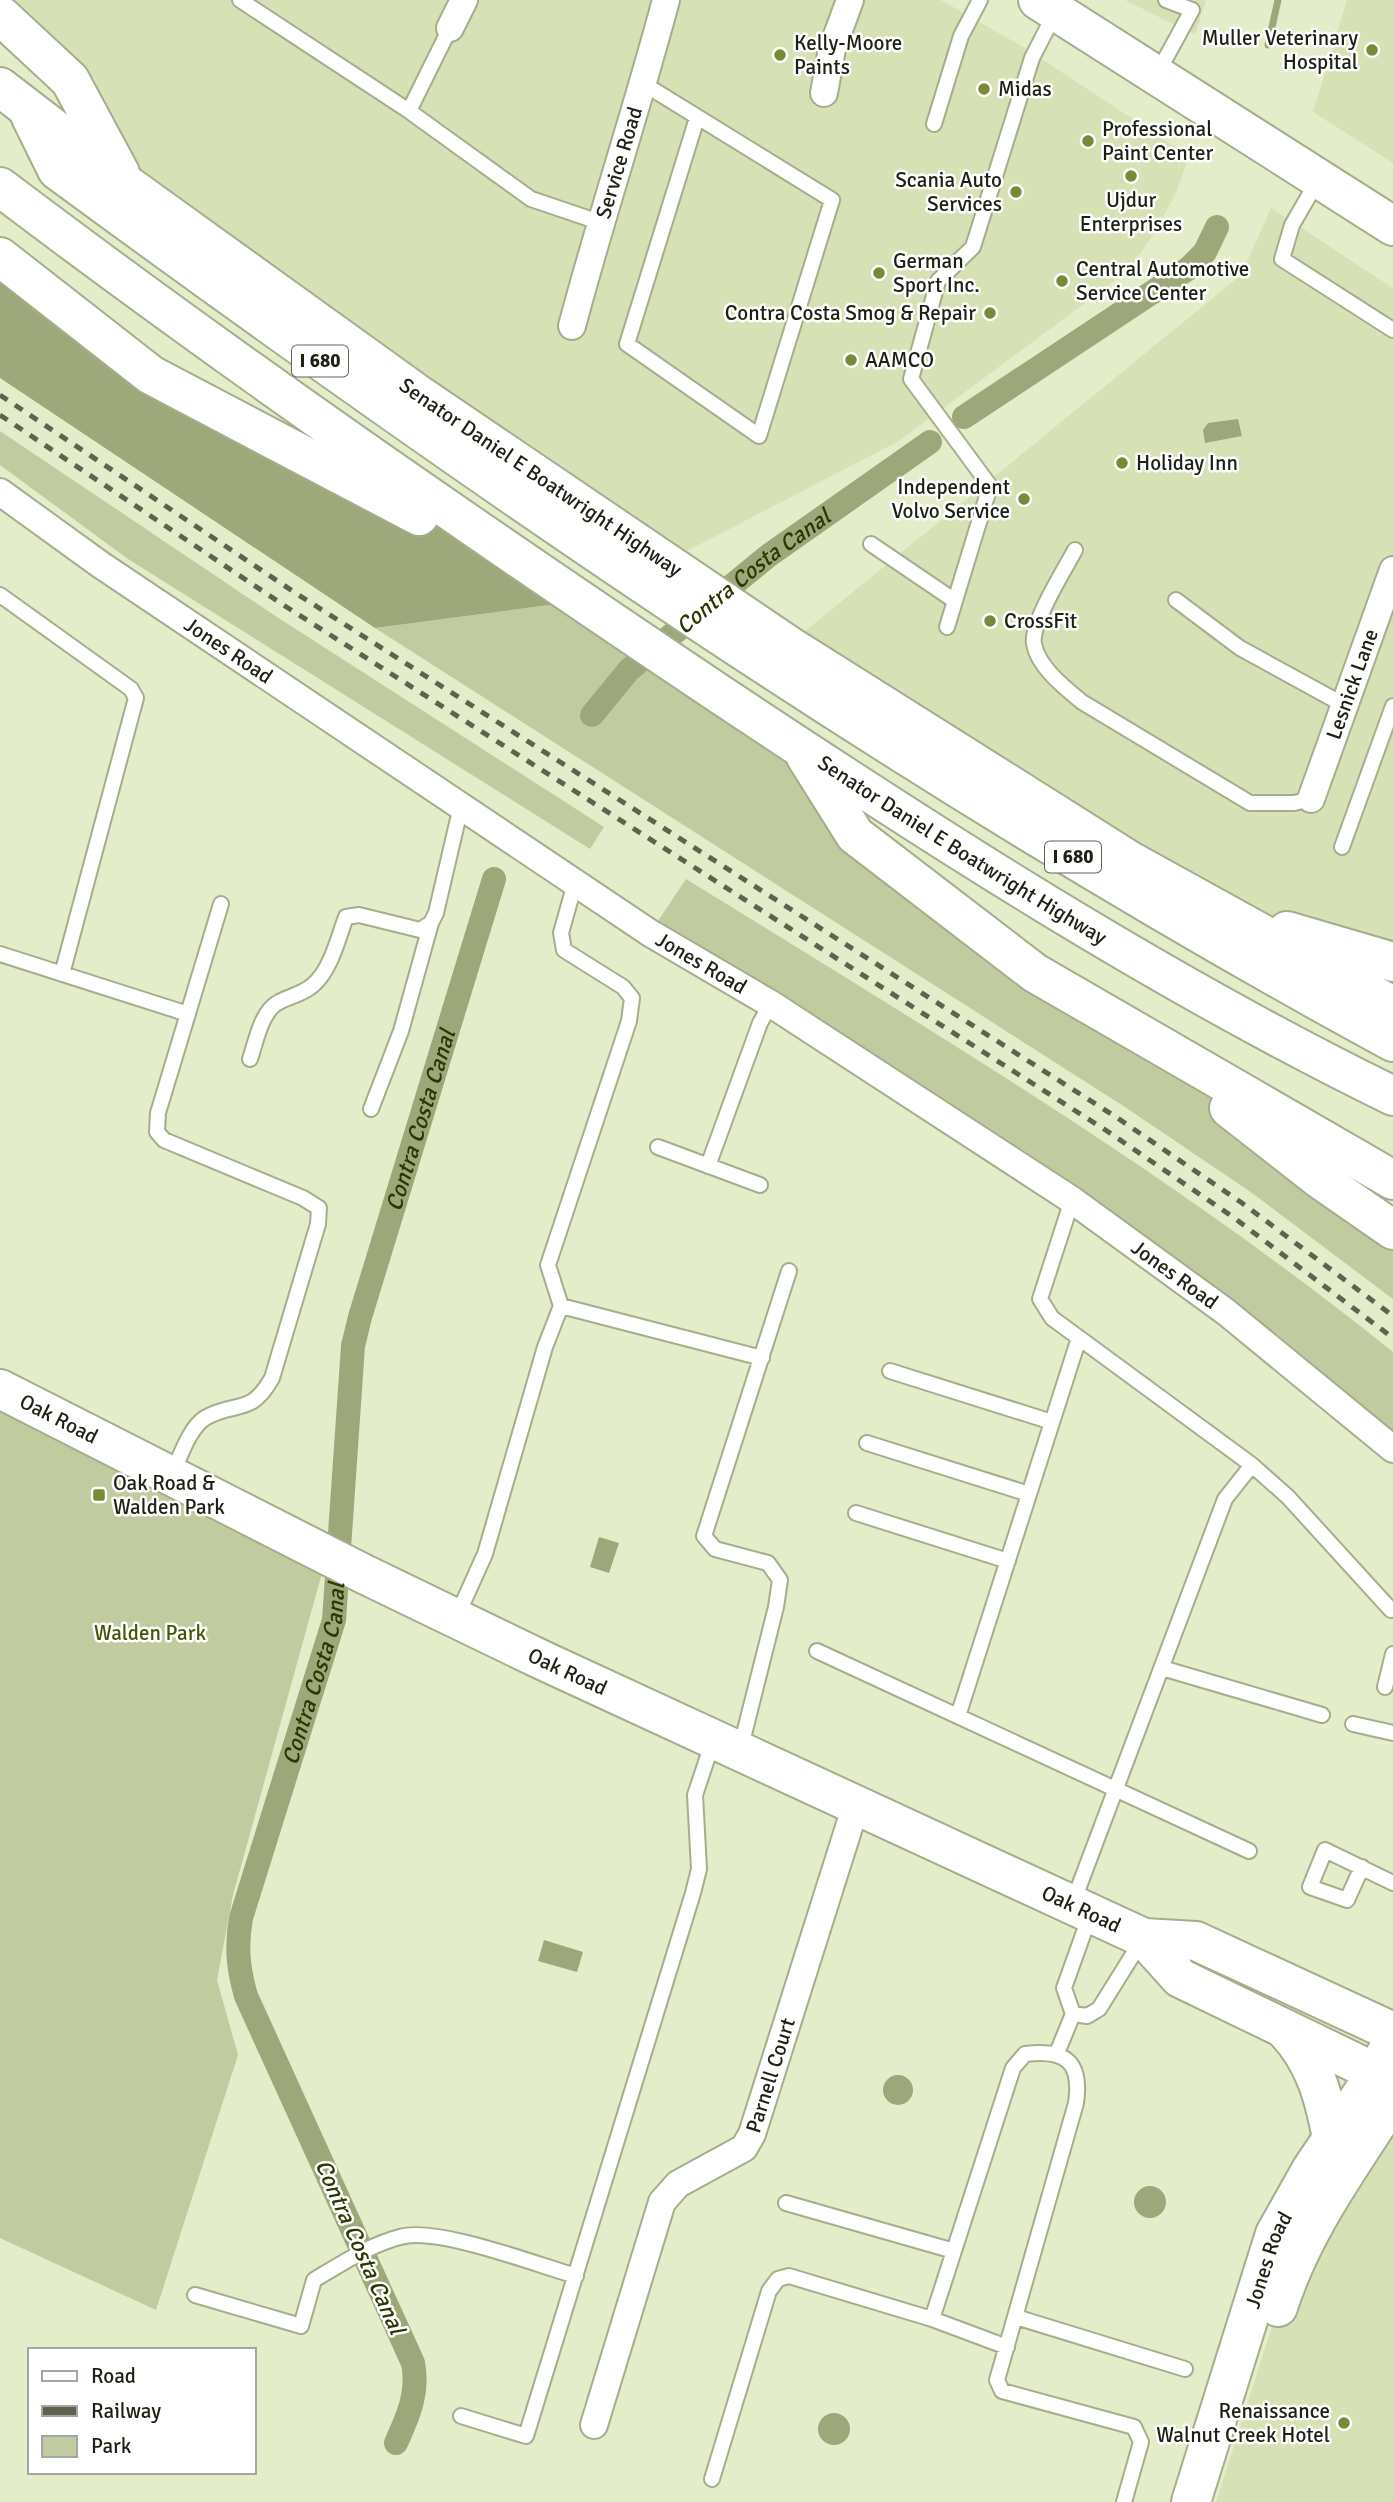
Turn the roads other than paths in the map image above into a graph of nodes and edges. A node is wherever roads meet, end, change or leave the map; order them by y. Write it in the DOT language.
graph roads {
  1 [pos="240,0"];
  2 [pos="464,0"];
  3 [pos="666,0"];
  4 [pos="850,0"];
  5 [pos="981,0"];
  6 [pos="1166,0"];
  7 [pos="1058,7"];
  8 [pos="0,15"];
  9 [pos="450,28"];
  10 [pos="1157,76"];
  11 [pos="643,84"];
  12 [pos="824,93"];
  13 [pos="13,97"];
  14 [pos="409,111"];
  15 [pos="697,118"];
  16 [pos="934,124"];
  17 [pos="1319,179"];
  18 [pos="126,184"];
  19 [pos="0,187"];
  20 [pos="599,222"];
  21 [pos="1393,226"];
  22 [pos="0,257"];
  23 [pos="572,326"];
  24 [pos="1393,330"];
  25 [pos="0,492"];
  26 [pos="871,544"];
  27 [pos="1075,550"];
  28 [pos="1393,570"];
  29 [pos="659,577"];
  30 [pos="0,595"];
  31 [pos="1176,600"];
  32 [pos="955,601"];
  33 [pos="590,608"];
  34 [pos="947,627"];
  35 [pos="774,653"];
  36 [pos="1344,705"];
  37 [pos="1393,706"];
  38 [pos="801,749"];
  39 [pos="1311,799"];
  40 [pos="461,806"];
  41 [pos="1342,847"];
  42 [pos="575,883"];
  43 [pos="220,904"];
  44 [pos="1217,911"];
  45 [pos="430,923"];
  46 [pos="0,954"];
  47 [pos="1393,962"];
  48 [pos="62,974"];
  49 [pos="771,1004"];
  50 [pos="1393,1006"];
  51 [pos="188,1014"];
  52 [pos="1116,1021"];
  53 [pos="1393,1042"];
  54 [pos="250,1059"];
  55 [pos="1393,1097"];
  56 [pos="371,1109"];
  57 [pos="658,1147"];
  58 [pos="708,1166"];
  59 [pos="1393,1180"];
  60 [pos="760,1185"];
  61 [pos="1072,1200"];
  62 [pos="1393,1230"];
  63 [pos="789,1271"];
  64 [pos="561,1306"];
  65 [pos="1079,1338"];
  66 [pos="762,1358"];
  67 [pos="890,1371"];
  68 [pos="0,1389"];
  69 [pos="1052,1422"];
  70 [pos="867,1443"];
  71 [pos="1393,1449"];
  72 [pos="1252,1465"];
  73 [pos="172,1476"];
  74 [pos="1030,1494"];
  75 [pos="856,1513"];
  76 [pos="1008,1561"];
  77 [pos="1391,1609"];
  78 [pos="456,1618"];
  79 [pos="817,1651"];
  80 [pos="1393,1654"];
  81 [pos="1162,1668"];
  82 [pos="1385,1687"];
  83 [pos="1322,1715"];
  84 [pos="958,1716"];
  85 [pos="1353,1724"];
  86 [pos="1393,1733"];
  87 [pos="726,1745"];
  88 [pos="1116,1789"];
  89 [pos="856,1805"];
  90 [pos="1249,1851"];
  91 [pos="1362,1867"];
  92 [pos="1393,1883"];
  93 [pos="1081,1909"];
  94 [pos="1143,1938"];
  95 [pos="1073,2014"];
  96 [pos="1282,2026"];
  97 [pos="1393,2032"];
  98 [pos="1057,2053"];
  99 [pos="1389,2073"];
  100 [pos="1332,2138"];
  101 [pos="786,2203"];
  102 [pos="954,2251"];
  103 [pos="576,2276"];
  104 [pos="195,2295"];
  105 [pos="1016,2317"];
  106 [pos="932,2319"];
  107 [pos="1007,2347"];
  108 [pos="1185,2369"];
  109 [pos="461,2416"];
  110 [pos="594,2425"];
  111 [pos="712,2479"];
  112 [pos="1200,2499"];
  113 [pos="1124,2502"];
  1 -- 14 [label="lane"];
  2 -- 9 [label="street"];
  3 -- 11 [label="street, Service Road"];
  4 -- 12 [label="street"];
  5 -- 16 [label="lane"];
  6 -- 10 [label="lane"];
  7 -- 10 [label="main road"];
  7 -- 32 [label="lane"];
  8 -- 18 [label="main road"];
  9 -- 14 [label="lane"];
  10 -- 17 [label="main road"];
  11 -- 15 [label="lane"];
  11 -- 20 [label="street, Service Road"];
  13 -- 18 [label="main road, Senator Daniel E Boatwright Highway / I 680"];
  13 -- 29 [label="main road, I 680"];
  14 -- 20 [label="lane"];
  15 -- 15 [label="lane"];
  17 -- 21 [label="main road"];
  17 -- 24 [label="lane"];
  18 -- 29 [label="main road, Senator Daniel E Boatwright Highway / I 680"];
  19 -- 33 [label="main road, Senator Daniel E Boatwright Highway / I 680"];
  20 -- 23 [label="street, Service Road"];
  22 -- 33 [label="main road"];
  25 -- 40 [label="street, Jones Road"];
  26 -- 32 [label="lane"];
  27 -- 39 [label="lane"];
  28 -- 36 [label="street, Lesnick Lane"];
  29 -- 35 [label="main road, Senator Daniel E Boatwright Highway / I 680"];
  30 -- 48 [label="lane"];
  31 -- 36 [label="lane"];
  32 -- 34 [label="lane"];
  33 -- 38 [label="main road, Senator Daniel E Boatwright Highway / I 680"];
  35 -- 44 [label="main road, Senator Daniel E Boatwright Highway / I 680"];
  35 -- 53 [label="main road, I 680"];
  36 -- 39 [label="street, Lesnick Lane"];
  37 -- 41 [label="lane"];
  38 -- 52 [label="main road"];
  38 -- 55 [label="main road, Senator Daniel E Boatwright Highway / I 680"];
  40 -- 42 [label="street, Jones Road"];
  40 -- 45 [label="lane"];
  42 -- 49 [label="street, Jones Road"];
  42 -- 64 [label="lane"];
  43 -- 51 [label="lane"];
  44 -- 47 [label="main road"];
  44 -- 50 [label="main road, Senator Daniel E Boatwright Highway / I 680"];
  45 -- 54 [label="lane"];
  45 -- 56 [label="lane"];
  46 -- 48 [label="lane"];
  48 -- 51 [label="lane"];
  49 -- 58 [label="lane"];
  49 -- 61 [label="street, Jones Road"];
  51 -- 73 [label="lane"];
  52 -- 59 [label="main road"];
  52 -- 62 [label="main road"];
  57 -- 58 [label="lane"];
  58 -- 60 [label="lane"];
  61 -- 65 [label="lane"];
  61 -- 71 [label="street, Jones Road"];
  63 -- 66 [label="lane"];
  64 -- 66 [label="lane"];
  64 -- 78 [label="lane"];
  65 -- 69 [label="lane"];
  65 -- 72 [label="lane"];
  66 -- 87 [label="lane"];
  67 -- 69 [label="lane"];
  68 -- 73 [label="main road, Oak Road"];
  69 -- 74 [label="lane"];
  70 -- 74 [label="lane"];
  72 -- 77 [label="lane"];
  72 -- 81 [label="lane"];
  73 -- 78 [label="main road, Oak Road"];
  74 -- 76 [label="lane"];
  75 -- 76 [label="lane"];
  76 -- 84 [label="lane"];
  78 -- 87 [label="main road, Oak Road"];
  79 -- 84 [label="lane"];
  80 -- 82 [label="lane"];
  81 -- 83 [label="lane"];
  81 -- 88 [label="lane"];
  84 -- 88 [label="lane"];
  85 -- 86 [label="lane"];
  87 -- 89 [label="main road, Oak Road"];
  87 -- 103 [label="lane"];
  88 -- 90 [label="lane"];
  88 -- 93 [label="lane"];
  89 -- 93 [label="main road, Oak Road"];
  89 -- 110 [label="street, Parnell Court"];
  91 -- 92 [label="lane"];
  93 -- 94 [label="main road, Oak Road"];
  93 -- 95 [label="lane"];
  94 -- 95 [label="lane"];
  94 -- 96 [label="main road, Oak Road"];
  94 -- 97 [label="main road, Oak Road"];
  95 -- 98 [label="lane"];
  96 -- 99 [label="main road, Oak Road"];
  96 -- 100 [label="main road"];
  98 -- 102 [label="lane"];
  98 -- 105 [label="lane"];
  99 -- 100 [label="main road, Jones Road"];
  99 -- 112 [label="main road, Jones Road"];
  100 -- 112 [label="main road, Jones Road"];
  101 -- 102 [label="lane"];
  102 -- 106 [label="lane"];
  103 -- 104 [label="lane"];
  103 -- 109 [label="lane"];
  105 -- 107 [label="lane"];
  105 -- 108 [label="lane"];
  106 -- 107 [label="lane"];
  106 -- 111 [label="lane"];
  107 -- 113 [label="lane"];
}
